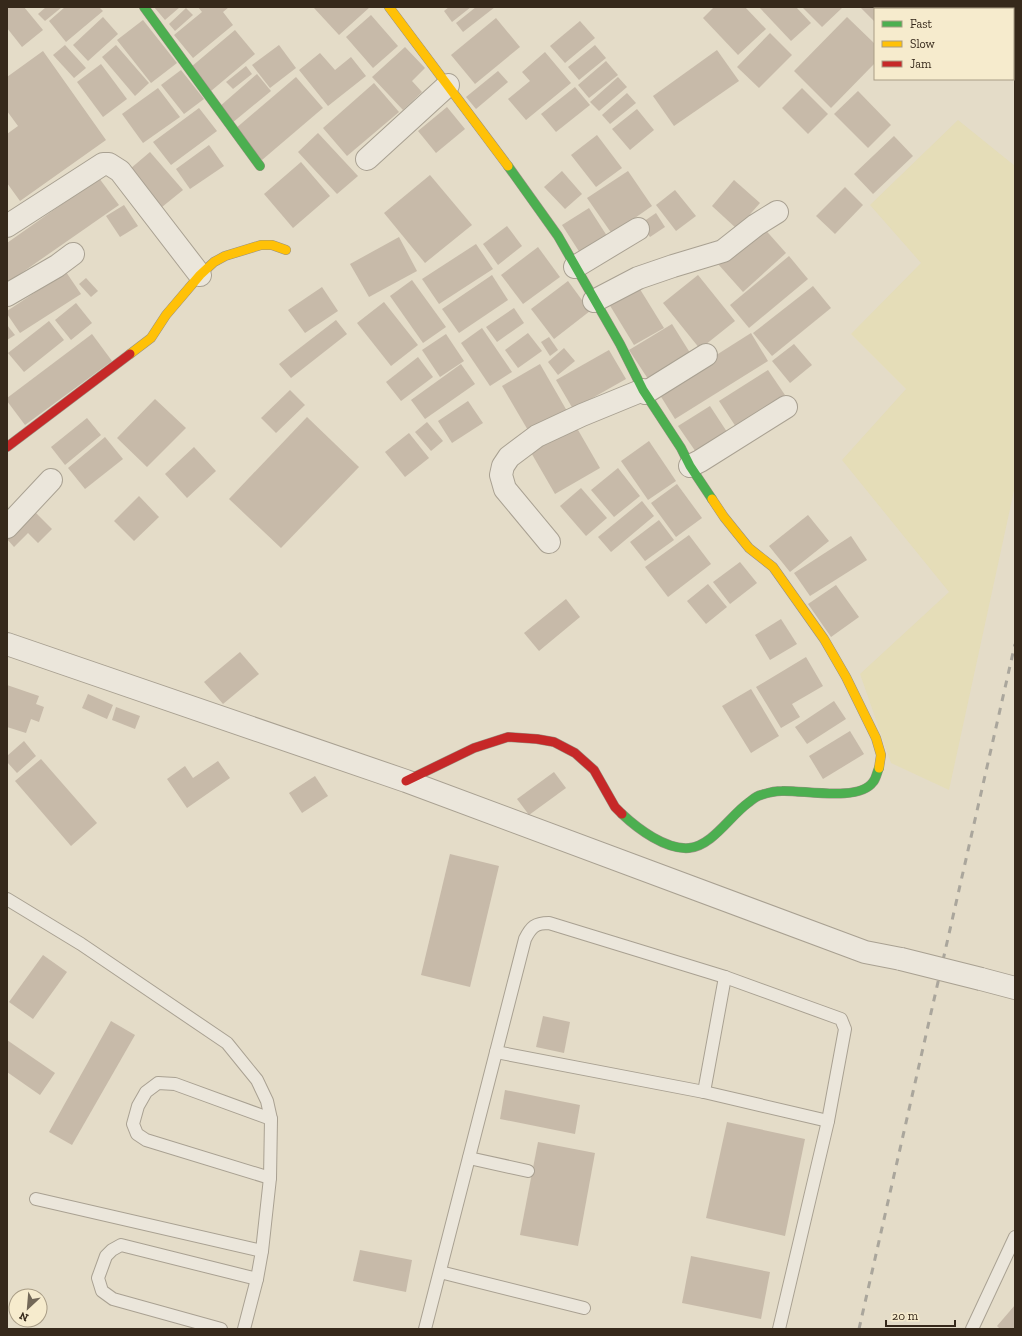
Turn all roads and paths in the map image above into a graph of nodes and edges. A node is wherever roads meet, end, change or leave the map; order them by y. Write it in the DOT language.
graph roads {
  1 [pos="144,7"];
  2 [pos="389,7"];
  3 [pos="448,85"];
  4 [pos="367,159"];
  5 [pos="260,166"];
  6 [pos="777,212"];
  7 [pos="7,226"];
  8 [pos="638,229"];
  9 [pos="286,250"];
  10 [pos="73,254"];
  11 [pos="575,267"];
  12 [pos="200,274"];
  13 [pos="7,295"];
  14 [pos="594,301"];
  15 [pos="706,355"];
  16 [pos="644,391"];
  17 [pos="786,408"];
  18 [pos="7,447"];
  19 [pos="690,466"];
  20 [pos="51,480"];
  21 [pos="7,527"];
  22 [pos="549,542"];
  23 [pos="7,644"];
  24 [pos="406,781"];
  25 [pos="7,899"];
  26 [pos="725,977"];
  27 [pos="1015,988"];
  28 [pos="496,1052"];
  29 [pos="704,1092"];
  30 [pos="271,1119"];
  31 [pos="828,1121"];
  32 [pos="469,1158"];
  33 [pos="528,1171"];
  34 [pos="270,1178"];
  35 [pos="36,1199"];
  36 [pos="1015,1238"];
  37 [pos="262,1251"];
  38 [pos="440,1272"];
  39 [pos="257,1279"];
  40 [pos="584,1308"];
  41 [pos="221,1329"];
  42 [pos="244,1329"];
  43 [pos="425,1329"];
  44 [pos="779,1329"];
  45 [pos="972,1329"];
  1 -- 5 [label="street"];
  2 -- 3 [label="street"];
  3 -- 4 [label="street"];
  3 -- 11 [label="street"];
  6 -- 14 [label="street"];
  7 -- 12 [label="street"];
  8 -- 11 [label="street"];
  9 -- 12 [label="street"];
  10 -- 13 [label="street"];
  11 -- 14 [label="street"];
  12 -- 18 [label="street"];
  14 -- 16 [label="street"];
  15 -- 16 [label="street"];
  16 -- 19 [label="street"];
  16 -- 22 [label="street"];
  17 -- 19 [label="street"];
  19 -- 24 [label="street"];
  20 -- 21 [label="street"];
  23 -- 24 [label="street"];
  24 -- 27 [label="street, bridge"];
  25 -- 30 [label="lane"];
  26 -- 28 [label="lane"];
  26 -- 29 [label="lane"];
  26 -- 31 [label="lane"];
  28 -- 29 [label="lane"];
  28 -- 32 [label="lane"];
  29 -- 31 [label="lane"];
  30 -- 34 [label="lane"];
  30 -- 34 [label="lane"];
  31 -- 44 [label="lane"];
  32 -- 33 [label="lane"];
  32 -- 38 [label="lane"];
  34 -- 37 [label="lane"];
  35 -- 37 [label="lane"];
  36 -- 45 [label="lane"];
  37 -- 39 [label="lane"];
  38 -- 40 [label="lane"];
  38 -- 43 [label="lane"];
  39 -- 41 [label="lane"];
  39 -- 42 [label="lane"];
}
